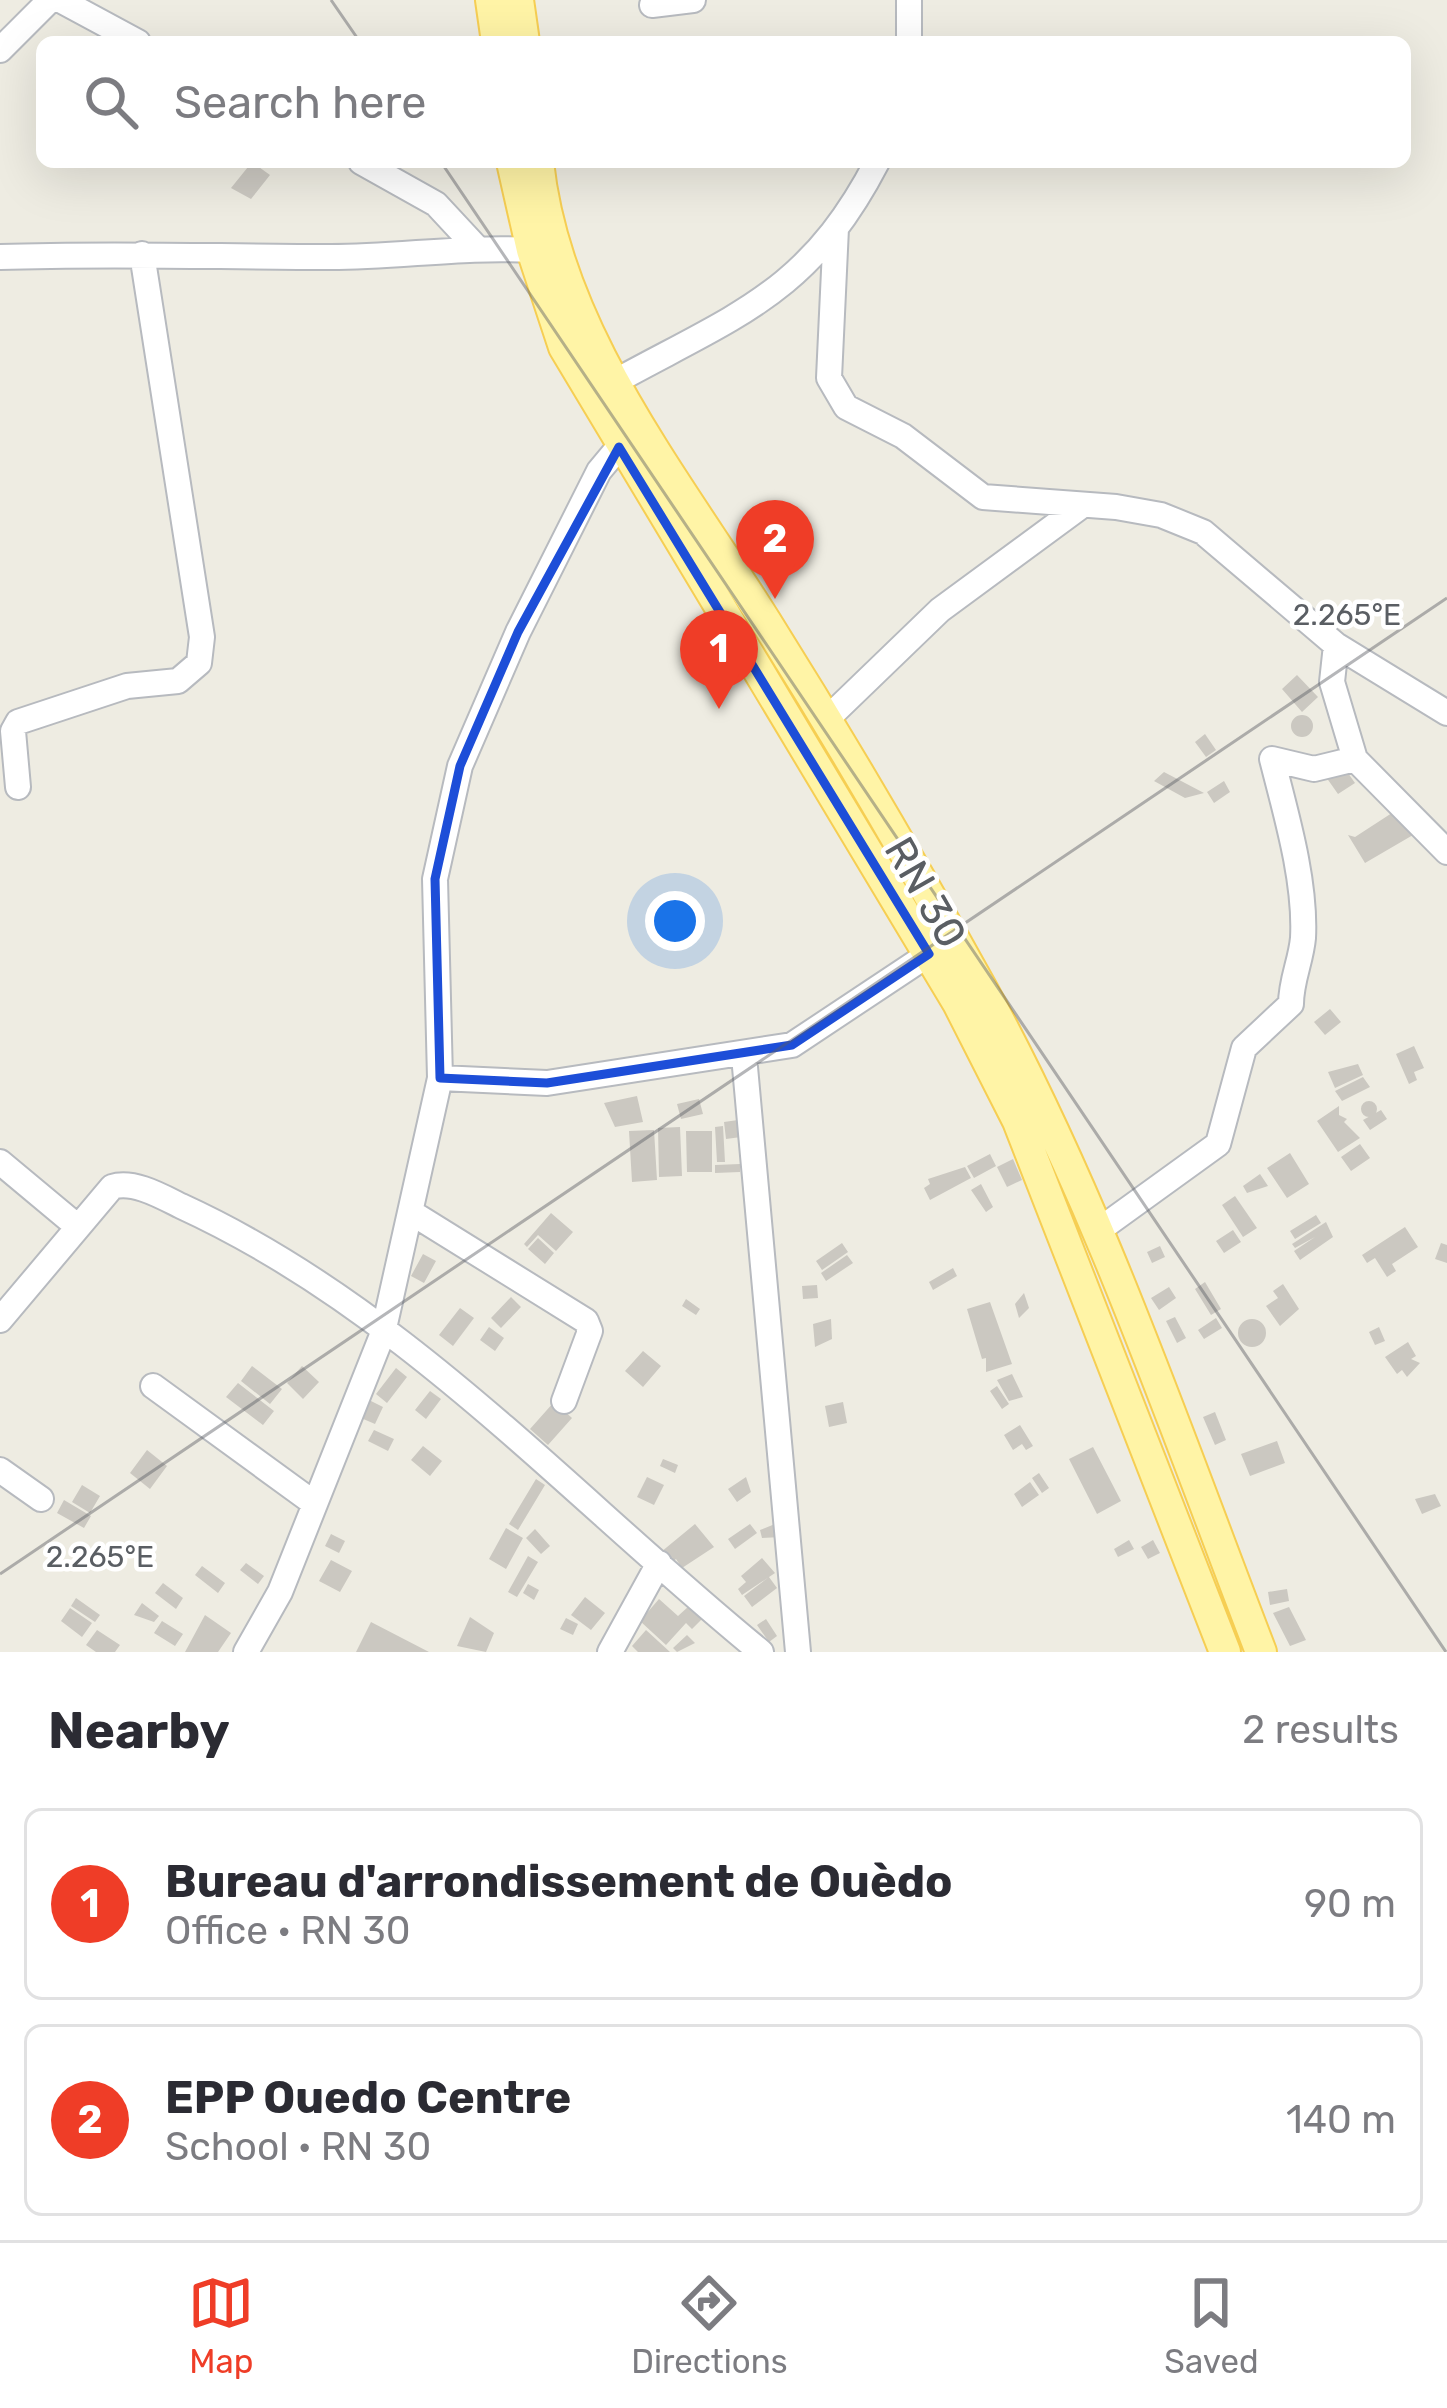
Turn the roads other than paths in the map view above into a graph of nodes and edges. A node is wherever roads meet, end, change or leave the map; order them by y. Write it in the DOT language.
graph roads {
  1 [pos="50,0"];
  2 [pos="60,0"];
  3 [pos="491,0"];
  4 [pos="518,0"];
  5 [pos="693,0"];
  6 [pos="909,0"];
  7 [pos="652,5"];
  8 [pos="127,36"];
  9 [pos="496,36"];
  10 [pos="523,36"];
  11 [pos="909,36"];
  12 [pos="0,50"];
  13 [pos="372,168"];
  14 [pos="513,168"];
  15 [pos="539,168"];
  16 [pos="874,168"];
  17 [pos="836,228"];
  18 [pos="476,247"];
  19 [pos="532,250"];
  20 [pos="142,254"];
  21 [pos="0,257"];
  22 [pos="616,381"];
  23 [pos="619,447"];
  24 [pos="1081,507"];
  25 [pos="1336,645"];
  26 [pos="1447,713"];
  27 [pos="827,719"];
  28 [pos="1355,759"];
  29 [pos="18,787"];
  30 [pos="1447,852"];
  31 [pos="929,954"];
  32 [pos="744,1056"];
  33 [pos="440,1078"];
  34 [pos="0,1162"];
  35 [pos="412,1214"];
  36 [pos="78,1227"];
  37 [pos="1099,1230"];
  38 [pos="0,1320"];
  39 [pos="383,1333"];
  40 [pos="153,1386"];
  41 [pos="564,1401"];
  42 [pos="0,1470"];
  43 [pos="41,1499"];
  44 [pos="315,1504"];
  45 [pos="659,1563"];
  46 [pos="248,1651"];
  47 [pos="610,1652"];
  48 [pos="761,1652"];
  49 [pos="798,1652"];
  50 [pos="1225,1652"];
  51 [pos="1261,1652"];
  1 -- 12 [label="street"];
  2 -- 8 [label="street"];
  3 -- 9 [label="main road"];
  4 -- 10 [label="main road"];
  5 -- 7 [label="street"];
  6 -- 11 [label="street"];
  13 -- 18 [label="street"];
  14 -- 19 [label="main road, RN 30"];
  15 -- 22 [label="main road, RN 30 / RN 30"];
  16 -- 17 [label="street"];
  17 -- 22 [label="street"];
  17 -- 24 [label="street"];
  18 -- 19 [label="street"];
  18 -- 20 [label="street"];
  19 -- 23 [label="main road, RN 30"];
  20 -- 21 [label="street"];
  20 -- 29 [label="street"];
  22 -- 27 [label="main road, RN 30 / RN 30"];
  23 -- 31 [label="main road, RN 30"];
  23 -- 33 [label="street"];
  24 -- 25 [label="street"];
  24 -- 27 [label="street"];
  25 -- 26 [label="street"];
  25 -- 28 [label="street"];
  27 -- 37 [label="main road, RN 30 / RN 30"];
  28 -- 30 [label="street"];
  28 -- 37 [label="street"];
  31 -- 32 [label="street"];
  31 -- 50 [label="main road, RN 30"];
  32 -- 33 [label="street"];
  32 -- 49 [label="street"];
  33 -- 35 [label="street"];
  34 -- 36 [label="street"];
  35 -- 39 [label="street"];
  35 -- 41 [label="street"];
  36 -- 38 [label="street"];
  36 -- 39 [label="street"];
  37 -- 51 [label="main road, RN 30 / RN 30"];
  39 -- 44 [label="street"];
  39 -- 45 [label="street"];
  40 -- 44 [label="street"];
  42 -- 43 [label="street"];
  44 -- 46 [label="street"];
  45 -- 47 [label="street"];
  45 -- 48 [label="street"];
}
